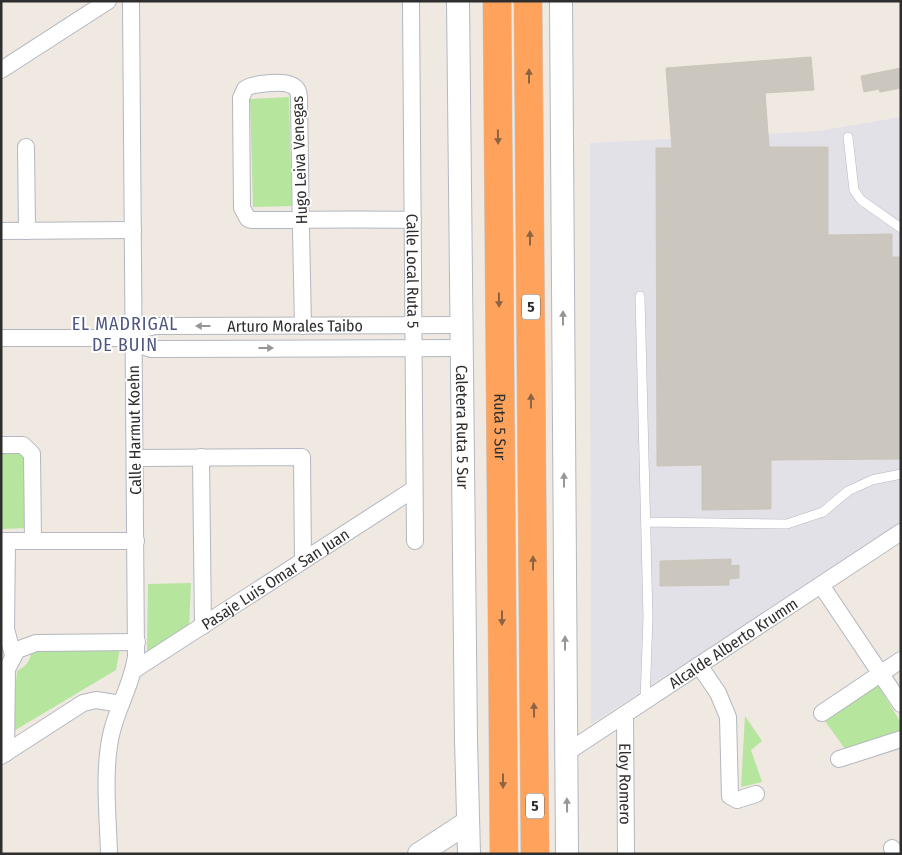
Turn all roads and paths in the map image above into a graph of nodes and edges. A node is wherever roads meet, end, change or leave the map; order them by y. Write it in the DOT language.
graph roads {
  1 [pos="108,1"];
  2 [pos="131,1"];
  3 [pos="411,1"];
  4 [pos="458,1"];
  5 [pos="497,1"];
  6 [pos="528,1"];
  7 [pos="561,1"];
  8 [pos="1,70"];
  9 [pos="848,137"];
  10 [pos="26,147"];
  11 [pos="301,220"];
  12 [pos="413,220"];
  13 [pos="901,228"];
  14 [pos="133,230"];
  15 [pos="1,231"];
  16 [pos="27,231"];
  17 [pos="640,296"];
  18 [pos="413,325"];
  19 [pos="462,325"];
  20 [pos="302,326"];
  21 [pos="1,338"];
  22 [pos="133,338"];
  23 [pos="414,348"];
  24 [pos="462,348"];
  25 [pos="1,445"];
  26 [pos="135,458"];
  27 [pos="201,458"];
  28 [pos="901,474"];
  29 [pos="414,489"];
  30 [pos="646,522"];
  31 [pos="901,532"];
  32 [pos="4,541"];
  33 [pos="33,541"];
  34 [pos="136,541"];
  35 [pos="415,541"];
  36 [pos="303,561"];
  37 [pos="821,585"];
  38 [pos="203,626"];
  39 [pos="137,642"];
  40 [pos="13,655"];
  41 [pos="901,660"];
  42 [pos="699,665"];
  43 [pos="134,670"];
  44 [pos="880,674"];
  45 [pos="644,701"];
  46 [pos="121,704"];
  47 [pos="901,704"];
  48 [pos="822,713"];
  49 [pos="625,715"];
  50 [pos="901,739"];
  51 [pos="566,753"];
  52 [pos="4,755"];
  53 [pos="839,759"];
  54 [pos="756,794"];
  55 [pos="468,822"];
  56 [pos="109,854"];
  57 [pos="419,854"];
  58 [pos="470,854"];
  59 [pos="504,854"];
  60 [pos="535,854"];
  61 [pos="567,854"];
  62 [pos="626,854"];
  1 -- 8 [label="street"];
  2 -- 14 [label="street, Calle Harmut Koehn"];
  3 -- 12 [label="street, Calle Local Ruta 5"];
  4 -- 19 [label="main road, Caletera Ruta 5 Sur"];
  5 -- 59 [label="highway, Ruta 5 Sur / 5, one-way"];
  60 -- 6 [label="highway, Ruta 5 Sur / 5, one-way"];
  51 -- 7 [label="main road, one-way"];
  9 -- 13 [label="lane"];
  10 -- 16 [label="street"];
  11 -- 11 [label="street, Hugo Leiva Venegas"];
  11 -- 12 [label="street"];
  11 -- 20 [label="street, Hugo Leiva Venegas"];
  12 -- 18 [label="street, Calle Local Ruta 5"];
  14 -- 16 [label="street"];
  14 -- 22 [label="street, Calle Harmut Koehn"];
  15 -- 16 [label="street"];
  17 -- 30 [label="lane"];
  18 -- 19 [label="street, Arturo Morales Taibo"];
  18 -- 20 [label="street, Arturo Morales Taibo"];
  18 -- 23 [label="street, Calle Local Ruta 5"];
  19 -- 24 [label="main road, Caletera Ruta 5 Sur"];
  20 -- 22 [label="street, Arturo Morales Taibo, one-way"];
  21 -- 22 [label="street, Arturo Morales Taibo"];
  22 -- 23 [label="street, Arturo Morales Taibo, one-way"];
  22 -- 26 [label="street, Calle Harmut Koehn"];
  23 -- 24 [label="street, Arturo Morales Taibo"];
  23 -- 29 [label="street, Calle Local Ruta 5"];
  24 -- 55 [label="main road, Caletera Ruta 5 Sur"];
  25 -- 33 [label="street"];
  26 -- 27 [label="street"];
  26 -- 34 [label="street, Calle Harmut Koehn"];
  27 -- 36 [label="street"];
  27 -- 38 [label="street"];
  28 -- 30 [label="lane"];
  29 -- 35 [label="street, Calle Local Ruta 5"];
  29 -- 36 [label="street, Pasaje Luis Omar San Juan"];
  30 -- 45 [label="lane"];
  31 -- 37 [label="street, Alcalde Alberto Krumm"];
  32 -- 33 [label="street"];
  32 -- 40 [label="street"];
  33 -- 34 [label="street"];
  34 -- 39 [label="street, Calle Harmut Koehn"];
  36 -- 38 [label="street, Pasaje Luis Omar San Juan"];
  37 -- 42 [label="street, Alcalde Alberto Krumm"];
  37 -- 44 [label="street"];
  38 -- 43 [label="street, Pasaje Luis Omar San Juan"];
  39 -- 40 [label="street"];
  39 -- 43 [label="street, Calle Harmut Koehn"];
  40 -- 52 [label="street"];
  41 -- 44 [label="street"];
  42 -- 45 [label="street, Alcalde Alberto Krumm"];
  42 -- 54 [label="street"];
  43 -- 46 [label="street, Calle Harmut Koehn"];
  44 -- 47 [label="street"];
  44 -- 48 [label="street"];
  45 -- 49 [label="street, Alcalde Alberto Krumm"];
  46 -- 52 [label="street"];
  46 -- 56 [label="street, Calle Harmut Koehn"];
  49 -- 51 [label="street, Alcalde Alberto Krumm"];
  49 -- 62 [label="street, Eloy Romero"];
  50 -- 53 [label="street"];
  61 -- 51 [label="main road, one-way"];
  55 -- 57 [label="main road"];
  55 -- 58 [label="main road, Caletera Ruta 5 Sur"];
}
